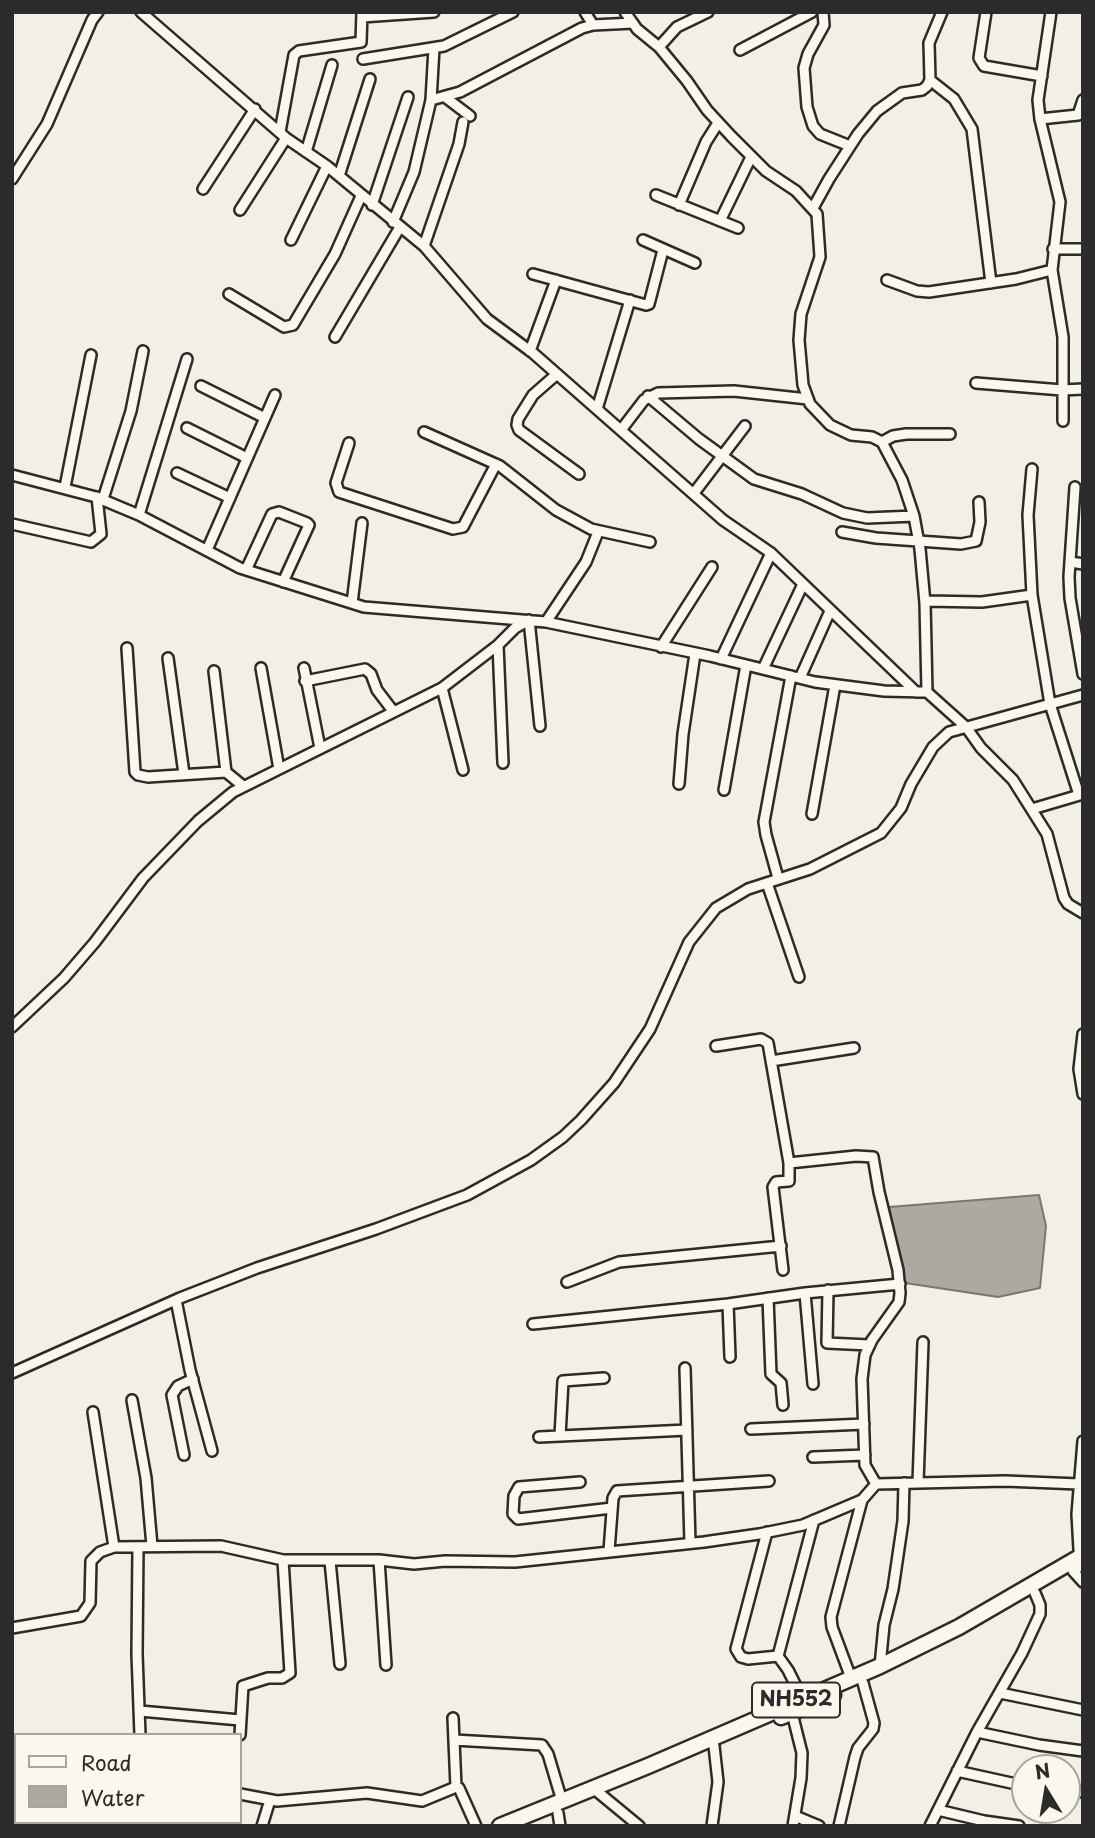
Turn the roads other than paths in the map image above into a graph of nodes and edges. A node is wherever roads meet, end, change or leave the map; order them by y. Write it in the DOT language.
graph roads {
  1 [pos="98,12"];
  2 [pos="141,12"];
  3 [pos="513,12"];
  4 [pos="585,12"];
  5 [pos="625,12"];
  6 [pos="708,12"];
  7 [pos="812,12"];
  8 [pos="823,12"];
  9 [pos="942,12"];
  10 [pos="986,12"];
  11 [pos="1051,12"];
  12 [pos="428,13"];
  13 [pos="362,14"];
  14 [pos="384,14"];
  15 [pos="633,23"];
  16 [pos="593,25"];
  17 [pos="659,47"];
  18 [pos="434,48"];
  19 [pos="740,50"];
  20 [pos="363,59"];
  21 [pos="332,65"];
  22 [pos="1042,76"];
  23 [pos="370,79"];
  24 [pos="930,80"];
  25 [pos="408,97"];
  26 [pos="445,97"];
  27 [pos="431,100"];
  28 [pos="1083,100"];
  29 [pos="255,109"];
  30 [pos="1040,119"];
  31 [pos="718,123"];
  32 [pos="283,135"];
  33 [pos="850,146"];
  34 [pos="306,152"];
  35 [pos="751,156"];
  36 [pos="327,166"];
  37 [pos="339,176"];
  38 [pos="12,179"];
  39 [pos="203,189"];
  40 [pos="656,195"];
  41 [pos="361,196"];
  42 [pos="372,205"];
  43 [pos="679,205"];
  44 [pos="813,208"];
  45 [pos="240,210"];
  46 [pos="720,221"];
  47 [pos="397,224"];
  48 [pos="737,229"];
  49 [pos="291,240"];
  50 [pos="643,240"];
  51 [pos="424,246"];
  52 [pos="1053,249"];
  53 [pos="1083,249"];
  54 [pos="663,250"];
  55 [pos="695,262"];
  56 [pos="1052,270"];
  57 [pos="533,274"];
  58 [pos="556,280"];
  59 [pos="887,280"];
  60 [pos="991,283"];
  61 [pos="229,295"];
  62 [pos="630,300"];
  63 [pos="335,337"];
  64 [pos="143,351"];
  65 [pos="530,351"];
  66 [pos="91,355"];
  67 [pos="187,359"];
  68 [pos="557,374"];
  69 [pos="976,383"];
  70 [pos="201,386"];
  71 [pos="1083,389"];
  72 [pos="1062,390"];
  73 [pos="275,395"];
  74 [pos="648,396"];
  75 [pos="808,399"];
  76 [pos="597,409"];
  77 [pos="265,418"];
  78 [pos="1062,421"];
  79 [pos="745,426"];
  80 [pos="187,428"];
  81 [pos="621,430"];
  82 [pos="424,432"];
  83 [pos="950,434"];
  84 [pos="882,442"];
  85 [pos="349,443"];
  86 [pos="723,455"];
  87 [pos="247,458"];
  88 [pos="496,464"];
  89 [pos="1032,469"];
  90 [pos="177,473"];
  91 [pos="579,474"];
  92 [pos="12,475"];
  93 [pos="65,487"];
  94 [pos="1074,487"];
  95 [pos="694,493"];
  96 [pos="100,498"];
  97 [pos="230,498"];
  98 [pos="979,502"];
  99 [pos="139,514"];
  100 [pos="914,516"];
  101 [pos="362,523"];
  102 [pos="12,524"];
  103 [pos="598,532"];
  104 [pos="842,532"];
  105 [pos="918,539"];
  106 [pos="650,542"];
  107 [pos="206,550"];
  108 [pos="771,553"];
  109 [pos="1071,562"];
  110 [pos="1083,564"];
  111 [pos="712,567"];
  112 [pos="246,570"];
  113 [pos="284,583"];
  114 [pos="803,584"];
  115 [pos="1032,595"];
  116 [pos="925,601"];
  117 [pos="352,603"];
  118 [pos="830,611"];
  119 [pos="529,620"];
  120 [pos="546,622"];
  121 [pos="498,645"];
  122 [pos="661,647"];
  123 [pos="127,648"];
  124 [pos="695,653"];
  125 [pos="168,657"];
  126 [pos="721,659"];
  127 [pos="746,665"];
  128 [pos="261,668"];
  129 [pos="304,668"];
  130 [pos="763,669"];
  131 [pos="214,671"];
  132 [pos="1083,674"];
  133 [pos="796,677"];
  134 [pos="305,681"];
  135 [pos="835,685"];
  136 [pos="442,688"];
  137 [pos="916,692"];
  138 [pos="927,692"];
  139 [pos="1083,695"];
  140 [pos="1050,704"];
  141 [pos="393,711"];
  142 [pos="540,726"];
  143 [pos="966,727"];
  144 [pos="320,748"];
  145 [pos="503,763"];
  146 [pos="279,769"];
  147 [pos="463,770"];
  148 [pos="226,772"];
  149 [pos="184,774"];
  150 [pos="679,785"];
  151 [pos="243,786"];
  152 [pos="724,790"];
  153 [pos="1081,794"];
  154 [pos="1032,809"];
  155 [pos="811,814"];
  156 [pos="778,878"];
  157 [pos="766,883"];
  158 [pos="1083,913"];
  159 [pos="799,977"];
  160 [pos="12,1027"];
  161 [pos="1083,1034"];
  162 [pos="716,1046"];
  163 [pos="854,1048"];
  164 [pos="771,1061"];
  165 [pos="1083,1094"];
  166 [pos="789,1163"];
  167 [pos="780,1246"];
  168 [pos="783,1270"];
  169 [pos="566,1282"];
  170 [pos="900,1284"];
  171 [pos="828,1290"];
  172 [pos="806,1293"];
  173 [pos="768,1298"];
  174 [pos="176,1300"];
  175 [pos="728,1304"];
  176 [pos="533,1324"];
  177 [pos="923,1342"];
  178 [pos="810,1343"];
  179 [pos="827,1343"];
  180 [pos="869,1345"];
  181 [pos="730,1357"];
  182 [pos="685,1368"];
  183 [pos="12,1373"];
  184 [pos="604,1378"];
  185 [pos="193,1379"];
  186 [pos="813,1384"];
  187 [pos="132,1400"];
  188 [pos="783,1405"];
  189 [pos="93,1412"];
  190 [pos="864,1424"];
  191 [pos="751,1429"];
  192 [pos="687,1430"];
  193 [pos="560,1436"];
  194 [pos="540,1437"];
  195 [pos="1083,1441"];
  196 [pos="212,1451"];
  197 [pos="184,1455"];
  198 [pos="864,1455"];
  199 [pos="813,1457"];
  200 [pos="769,1481"];
  201 [pos="580,1482"];
  202 [pos="876,1483"];
  203 [pos="904,1483"];
  204 [pos="918,1483"];
  205 [pos="1079,1484"];
  206 [pos="689,1488"];
  207 [pos="862,1500"];
  208 [pos="612,1508"];
  209 [pos="814,1520"];
  210 [pos="767,1532"];
  211 [pos="690,1543"];
  212 [pos="152,1546"];
  213 [pos="114,1547"];
  214 [pos="138,1547"];
  215 [pos="609,1551"];
  216 [pos="283,1560"];
  217 [pos="379,1560"];
  218 [pos="330,1561"];
  219 [pos="1080,1567"];
  220 [pos="1035,1593"];
  221 [pos="12,1628"];
  222 [pos="778,1656"];
  223 [pos="340,1664"];
  224 [pos="386,1665"];
  225 [pos="880,1666"];
  226 [pos="857,1680"];
  227 [pos="1000,1693"];
  228 [pos="802,1698"];
  229 [pos="1083,1710"];
  230 [pos="140,1711"];
  231 [pos="792,1713"];
  232 [pos="453,1718"];
  233 [pos="240,1720"];
  234 [pos="977,1732"];
  235 [pos="140,1733"];
  236 [pos="240,1733"];
  237 [pos="454,1740"];
  238 [pos="715,1746"];
  239 [pos="1083,1751"];
  240 [pos="957,1771"];
  241 [pos="1011,1783"];
  242 [pos="456,1787"];
  243 [pos="597,1792"];
  244 [pos="242,1794"];
  245 [pos="270,1800"];
  246 [pos="938,1810"];
  247 [pos="560,1813"];
  248 [pos="794,1821"];
  249 [pos="262,1826"];
  250 [pos="476,1826"];
  251 [pos="500,1826"];
  252 [pos="526,1826"];
  253 [pos="639,1826"];
  254 [pos="712,1826"];
  255 [pos="819,1826"];
  256 [pos="839,1826"];
  257 [pos="930,1826"];
  258 [pos="1019,1826"];
  1 -- 38 [label="street"];
  2 -- 29 [label="street"];
  3 -- 18 [label="street"];
  4 -- 16 [label="street"];
  5 -- 15 [label="street"];
  6 -- 17 [label="street"];
  7 -- 19 [label="street"];
  8 -- 33 [label="street"];
  9 -- 24 [label="street"];
  10 -- 22 [label="street"];
  11 -- 22 [label="street"];
  12 -- 14 [label="street"];
  13 -- 14 [label="street"];
  13 -- 32 [label="street"];
  15 -- 16 [label="street"];
  15 -- 17 [label="street"];
  16 -- 26 [label="street"];
  17 -- 31 [label="street"];
  18 -- 20 [label="street"];
  18 -- 27 [label="street"];
  21 -- 34 [label="street"];
  22 -- 30 [label="street"];
  23 -- 37 [label="street"];
  24 -- 33 [label="street"];
  24 -- 60 [label="street"];
  25 -- 42 [label="street"];
  26 -- 27 [label="street"];
  26 -- 51 [label="street"];
  27 -- 47 [label="street"];
  28 -- 30 [label="street"];
  29 -- 32 [label="street"];
  29 -- 39 [label="street"];
  30 -- 52 [label="street"];
  31 -- 35 [label="street"];
  31 -- 43 [label="street"];
  32 -- 34 [label="street"];
  32 -- 45 [label="street"];
  33 -- 44 [label="street"];
  34 -- 36 [label="street"];
  35 -- 44 [label="street"];
  35 -- 46 [label="street"];
  36 -- 37 [label="street"];
  36 -- 49 [label="street"];
  37 -- 41 [label="street"];
  40 -- 43 [label="street"];
  41 -- 42 [label="street"];
  41 -- 61 [label="street"];
  42 -- 47 [label="street"];
  43 -- 46 [label="street"];
  44 -- 75 [label="street"];
  46 -- 48 [label="street"];
  47 -- 51 [label="street"];
  47 -- 63 [label="street"];
  50 -- 54 [label="street"];
  51 -- 65 [label="street"];
  52 -- 53 [label="street"];
  52 -- 56 [label="street"];
  54 -- 55 [label="street"];
  54 -- 62 [label="street"];
  56 -- 60 [label="street"];
  56 -- 72 [label="street"];
  57 -- 58 [label="street"];
  58 -- 62 [label="street"];
  58 -- 65 [label="street"];
  59 -- 60 [label="street"];
  62 -- 76 [label="street"];
  64 -- 96 [label="street"];
  65 -- 68 [label="street"];
  66 -- 93 [label="street"];
  67 -- 99 [label="street"];
  68 -- 76 [label="street"];
  68 -- 91 [label="street"];
  69 -- 72 [label="street"];
  70 -- 77 [label="street"];
  71 -- 72 [label="street"];
  72 -- 78 [label="street"];
  73 -- 77 [label="street"];
  74 -- 75 [label="street"];
  74 -- 81 [label="street"];
  74 -- 86 [label="street"];
  75 -- 84 [label="street"];
  76 -- 81 [label="street"];
  77 -- 87 [label="street"];
  79 -- 86 [label="street"];
  80 -- 87 [label="street"];
  81 -- 95 [label="street"];
  82 -- 88 [label="street"];
  83 -- 84 [label="street"];
  84 -- 100 [label="street"];
  85 -- 88 [label="street"];
  86 -- 95 [label="street"];
  86 -- 100 [label="street"];
  87 -- 97 [label="street"];
  88 -- 103 [label="street"];
  89 -- 115 [label="street"];
  90 -- 97 [label="street"];
  92 -- 93 [label="street"];
  93 -- 96 [label="street"];
  94 -- 109 [label="street"];
  95 -- 108 [label="street"];
  96 -- 99 [label="street"];
  96 -- 102 [label="street"];
  97 -- 107 [label="street"];
  98 -- 105 [label="street"];
  99 -- 107 [label="street"];
  100 -- 105 [label="street"];
  101 -- 117 [label="street"];
  103 -- 106 [label="street"];
  103 -- 120 [label="street"];
  104 -- 105 [label="street"];
  105 -- 116 [label="street"];
  107 -- 112 [label="street"];
  108 -- 114 [label="street"];
  108 -- 126 [label="street"];
  109 -- 110 [label="street"];
  109 -- 132 [label="street"];
  111 -- 122 [label="street"];
  112 -- 113 [label="street"];
  112 -- 113 [label="street"];
  113 -- 117 [label="street"];
  114 -- 118 [label="street"];
  114 -- 130 [label="street"];
  115 -- 116 [label="street"];
  115 -- 140 [label="street"];
  116 -- 138 [label="street"];
  117 -- 119 [label="street"];
  118 -- 133 [label="street"];
  118 -- 137 [label="street"];
  119 -- 120 [label="street"];
  119 -- 121 [label="street"];
  119 -- 142 [label="street"];
  120 -- 122 [label="street"];
  121 -- 136 [label="street"];
  121 -- 145 [label="street"];
  122 -- 124 [label="street"];
  123 -- 149 [label="street"];
  124 -- 126 [label="street"];
  124 -- 150 [label="street"];
  125 -- 149 [label="street"];
  126 -- 127 [label="street"];
  127 -- 130 [label="street"];
  127 -- 152 [label="street"];
  128 -- 146 [label="street"];
  129 -- 134 [label="street"];
  130 -- 133 [label="street"];
  131 -- 148 [label="street"];
  133 -- 135 [label="street"];
  133 -- 156 [label="street"];
  134 -- 141 [label="street"];
  134 -- 144 [label="street"];
  135 -- 137 [label="street"];
  135 -- 155 [label="street"];
  136 -- 141 [label="street"];
  136 -- 147 [label="street"];
  137 -- 138 [label="street"];
  138 -- 143 [label="street"];
  139 -- 140 [label="street"];
  140 -- 143 [label="street"];
  140 -- 153 [label="street"];
  141 -- 144 [label="street"];
  143 -- 154 [label="street"];
  143 -- 156 [label="street"];
  144 -- 146 [label="street"];
  146 -- 151 [label="street"];
  148 -- 149 [label="street"];
  148 -- 151 [label="street"];
  151 -- 160 [label="street"];
  153 -- 154 [label="street"];
  154 -- 158 [label="street"];
  156 -- 157 [label="street"];
  157 -- 159 [label="street"];
  157 -- 174 [label="street"];
  161 -- 165 [label="street"];
  162 -- 164 [label="street"];
  163 -- 164 [label="street"];
  164 -- 166 [label="street"];
  166 -- 167 [label="street"];
  166 -- 170 [label="street"];
  167 -- 168 [label="street"];
  167 -- 169 [label="street"];
  170 -- 171 [label="street"];
  170 -- 180 [label="street"];
  171 -- 172 [label="street"];
  171 -- 179 [label="street"];
  172 -- 173 [label="street"];
  172 -- 178 [label="street"];
  173 -- 175 [label="street"];
  173 -- 188 [label="street"];
  174 -- 183 [label="street"];
  174 -- 185 [label="street"];
  175 -- 176 [label="street"];
  175 -- 181 [label="street"];
  177 -- 204 [label="street"];
  178 -- 179 [label="street"];
  178 -- 186 [label="street"];
  179 -- 180 [label="street"];
  180 -- 190 [label="street"];
  182 -- 192 [label="street"];
  184 -- 193 [label="street"];
  185 -- 196 [label="street"];
  185 -- 197 [label="street"];
  187 -- 212 [label="street"];
  189 -- 213 [label="street"];
  190 -- 191 [label="street"];
  190 -- 198 [label="street"];
  192 -- 193 [label="street"];
  192 -- 206 [label="street"];
  193 -- 194 [label="street"];
  195 -- 205 [label="street"];
  198 -- 199 [label="street"];
  198 -- 202 [label="street"];
  200 -- 206 [label="street"];
  201 -- 208 [label="street"];
  202 -- 203 [label="street"];
  202 -- 207 [label="street"];
  203 -- 204 [label="street"];
  203 -- 225 [label="street"];
  204 -- 205 [label="street"];
  205 -- 219 [label="street"];
  206 -- 208 [label="street"];
  206 -- 211 [label="street"];
  207 -- 209 [label="street"];
  207 -- 226 [label="street"];
  208 -- 215 [label="street"];
  209 -- 210 [label="street"];
  209 -- 222 [label="street"];
  210 -- 211 [label="street"];
  210 -- 222 [label="street"];
  211 -- 215 [label="street"];
  212 -- 214 [label="street"];
  212 -- 216 [label="street"];
  213 -- 214 [label="street"];
  213 -- 221 [label="street"];
  214 -- 230 [label="street"];
  215 -- 217 [label="street"];
  216 -- 218 [label="street"];
  216 -- 233 [label="street"];
  217 -- 218 [label="street"];
  217 -- 224 [label="street"];
  218 -- 223 [label="street"];
  219 -- 220 [label="highway, NH552"];
  219 -- 225 [label="highway, NH552"];
  220 -- 226 [label="highway, NH552"];
  220 -- 227 [label="street"];
  222 -- 228 [label="street"];
  225 -- 226 [label="highway, NH552"];
  226 -- 228 [label="highway, NH552"];
  226 -- 231 [label="highway, NH552"];
  226 -- 256 [label="street"];
  227 -- 229 [label="street"];
  227 -- 234 [label="street"];
  228 -- 243 [label="highway, NH552"];
  230 -- 233 [label="street"];
  230 -- 235 [label="street"];
  231 -- 238 [label="highway, NH552"];
  231 -- 248 [label="street"];
  232 -- 237 [label="street"];
  233 -- 236 [label="street"];
  234 -- 239 [label="street"];
  234 -- 240 [label="street"];
  237 -- 242 [label="street"];
  237 -- 247 [label="street"];
  238 -- 243 [label="highway, NH552"];
  238 -- 254 [label="street"];
  240 -- 241 [label="street"];
  240 -- 246 [label="street"];
  242 -- 245 [label="street"];
  242 -- 250 [label="street"];
  243 -- 247 [label="highway, NH552"];
  243 -- 253 [label="street"];
  244 -- 245 [label="street"];
  245 -- 249 [label="street"];
  246 -- 257 [label="street"];
  246 -- 258 [label="street"];
  247 -- 251 [label="highway, NH552"];
  247 -- 252 [label="highway, NH552"];
  248 -- 255 [label="street"];
}
